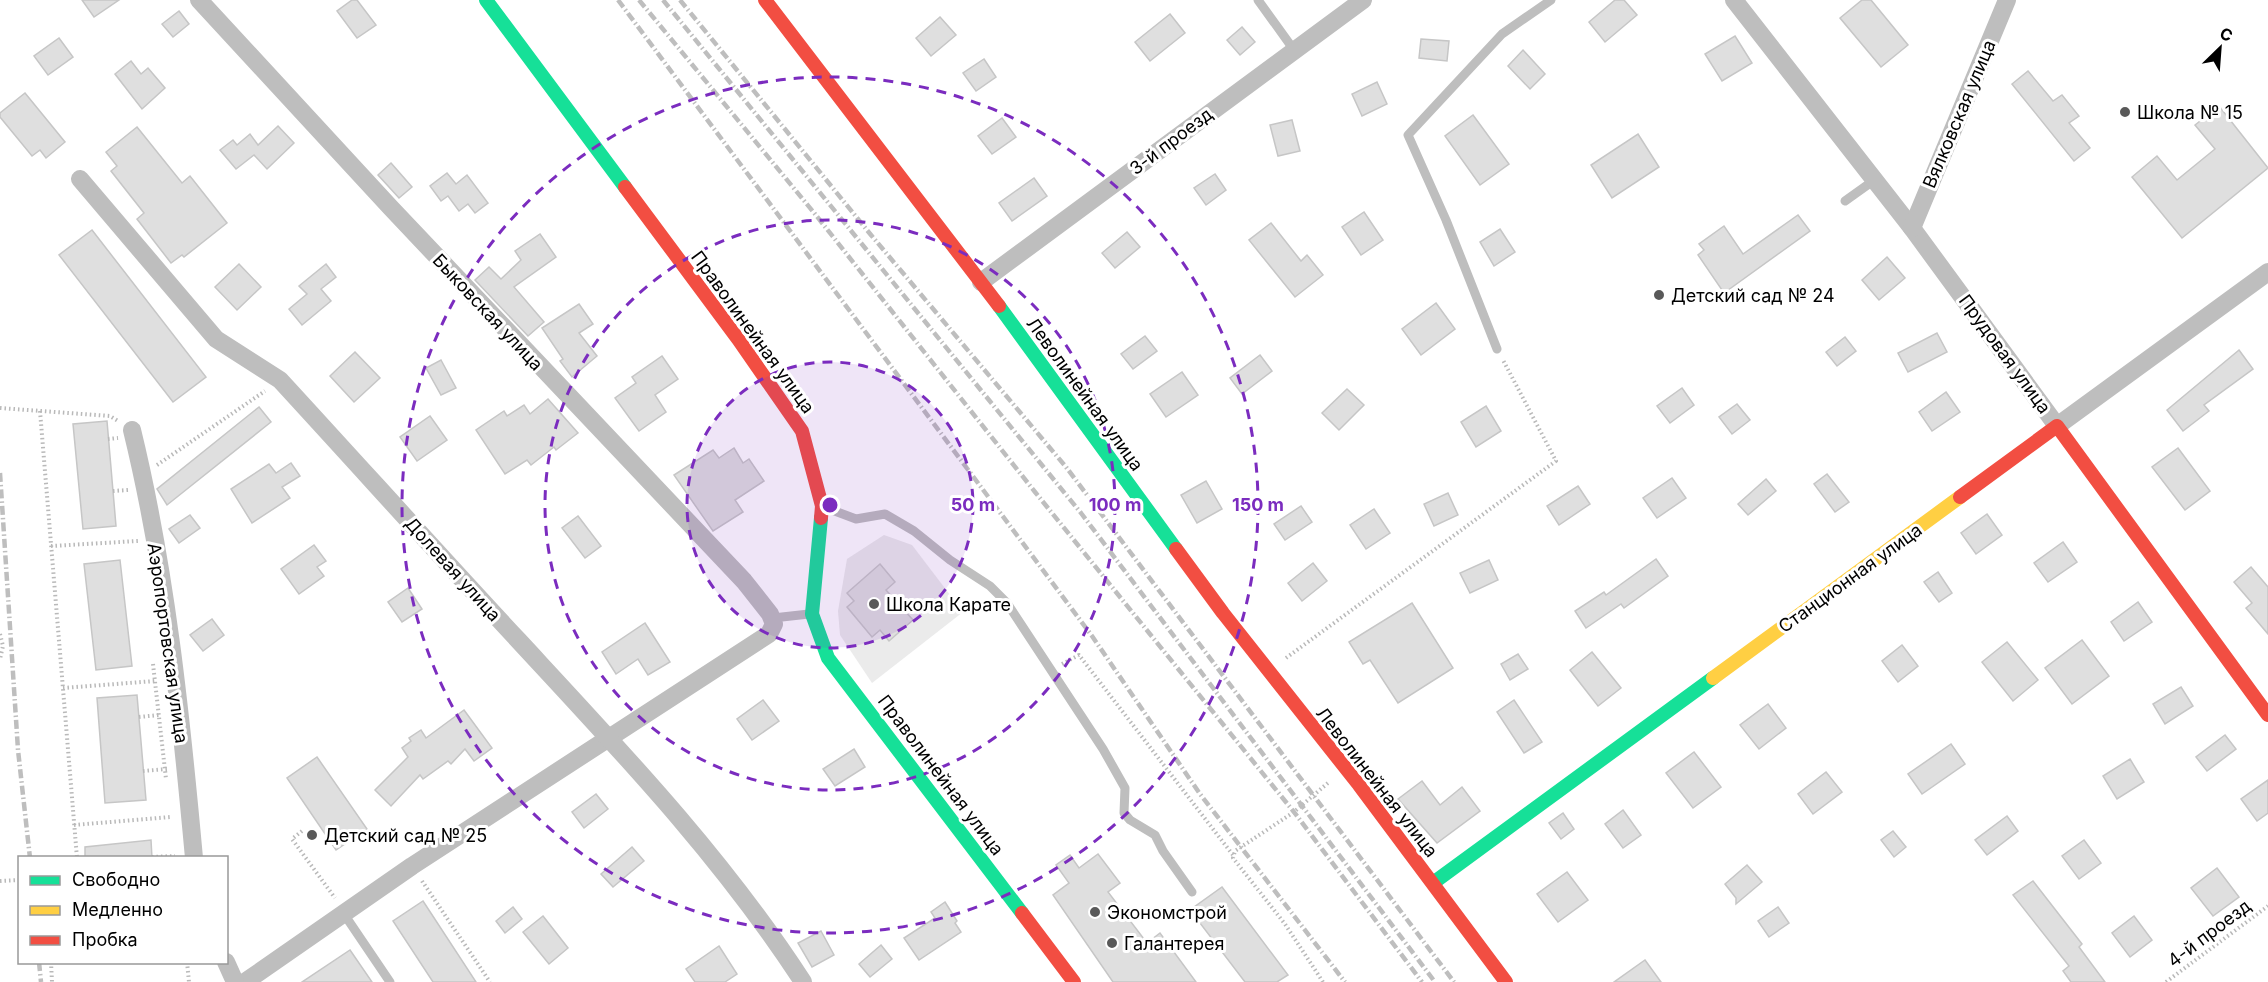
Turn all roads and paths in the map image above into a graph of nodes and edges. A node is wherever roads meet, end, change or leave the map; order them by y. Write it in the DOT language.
graph roads {
  1 [pos="199,0"];
  2 [pos="486,0"];
  3 [pos="765,0"];
  4 [pos="1258,0"];
  5 [pos="1363,0"];
  6 [pos="1551,0"];
  7 [pos="1734,0"];
  8 [pos="2007,0"];
  9 [pos="1294,50"];
  10 [pos="80,179"];
  11 [pos="1873,181"];
  12 [pos="1845,201"];
  13 [pos="1912,228"];
  14 [pos="2268,272"];
  15 [pos="981,282"];
  16 [pos="1497,349"];
  17 [pos="280,380"];
  18 [pos="0,408"];
  19 [pos="40,411"];
  20 [pos="2057,426"];
  21 [pos="128,429"];
  22 [pos="143,475"];
  23 [pos="822,506"];
  24 [pos="138,531"];
  25 [pos="139,541"];
  26 [pos="51,546"];
  27 [pos="141,553"];
  28 [pos="812,614"];
  29 [pos="774,621"];
  30 [pos="0,634"];
  31 [pos="152,658"];
  32 [pos="0,659"];
  33 [pos="1049,670"];
  34 [pos="1268,671"];
  35 [pos="155,681"];
  36 [pos="63,688"];
  37 [pos="179,713"];
  38 [pos="159,715"];
  39 [pos="2268,715"];
  40 [pos="139,717"];
  41 [pos="610,737"];
  42 [pos="165,769"];
  43 [pos="185,769"];
  44 [pos="1346,770"];
  45 [pos="144,771"];
  46 [pos="167,789"];
  47 [pos="169,808"];
  48 [pos="170,817"];
  49 [pos="74,825"];
  50 [pos="171,827"];
  51 [pos="302,831"];
  52 [pos="174,846"];
  53 [pos="1233,855"];
  54 [pos="77,856"];
  55 [pos="175,856"];
  56 [pos="194,856"];
  57 [pos="412,867"];
  58 [pos="18,880"];
  59 [pos="0,882"];
  60 [pos="1433,883"];
  61 [pos="1192,892"];
  62 [pos="2268,906"];
  63 [pos="344,914"];
  64 [pos="51,964"];
  65 [pos="187,964"];
  66 [pos="227,964"];
  67 [pos="52,982"];
  68 [pos="189,982"];
  69 [pos="235,982"];
  70 [pos="245,982"];
  71 [pos="390,982"];
  72 [pos="490,982"];
  73 [pos="803,982"];
  74 [pos="1074,982"];
  75 [pos="1323,982"];
  76 [pos="1506,982"];
  77 [pos="2166,982"];
  1 -- 29 [label="street, Быковская улица"];
  2 -- 23 [label="main road, Праволинейная улица"];
  3 -- 15 [label="main road, Леволинейная улица"];
  4 -- 9 [label="lane"];
  5 -- 9 [label="street, 3-й проезд"];
  6 -- 16 [label="lane"];
  7 -- 11 [label="street, Прудовая улица"];
  8 -- 13 [label="street, Вялковская улица"];
  9 -- 15 [label="street, 3-й проезд"];
  10 -- 17 [label="street, Долевая улица"];
  11 -- 12 [label="lane"];
  11 -- 13 [label="street, Прудовая улица"];
  13 -- 20 [label="street, Прудовая улица"];
  14 -- 20 [label="street, Станционная улица"];
  15 -- 34 [label="main road, Леволинейная улица"];
  16 -- 34 [label="path"];
  17 -- 22 [label="path"];
  17 -- 41 [label="street, Долевая улица"];
  18 -- 19 [label="path"];
  19 -- 21 [label="path"];
  19 -- 26 [label="path"];
  20 -- 39 [label="main road, Прудовая улица"];
  20 -- 60 [label="main road, Станционная улица"];
  21 -- 22 [label="street, Аэропортовская улица"];
  22 -- 37 [label="street, Аэропортовская улица"];
  23 -- 28 [label="main road, Праволинейная улица"];
  23 -- 33 [label="lane"];
  24 -- 25 [label="path"];
  25 -- 26 [label="path"];
  25 -- 27 [label="path"];
  26 -- 36 [label="path"];
  28 -- 29 [label="lane"];
  28 -- 74 [label="main road, Праволинейная улица"];
  29 -- 41 [label="street"];
  30 -- 32 [label="path"];
  31 -- 35 [label="path"];
  33 -- 53 [label="path"];
  33 -- 61 [label="lane"];
  34 -- 44 [label="main road, Леволинейная улица"];
  35 -- 36 [label="path"];
  35 -- 38 [label="path"];
  36 -- 49 [label="path"];
  37 -- 38 [label="path"];
  37 -- 43 [label="street, Аэропортовская улица"];
  38 -- 40 [label="path"];
  38 -- 42 [label="path"];
  41 -- 57 [label="street"];
  41 -- 73 [label="street, Долевая улица"];
  42 -- 43 [label="path"];
  42 -- 45 [label="path"];
  42 -- 46 [label="path"];
  43 -- 56 [label="street, Аэропортовская улица"];
  44 -- 53 [label="path"];
  44 -- 60 [label="main road, Леволинейная улица"];
  47 -- 48 [label="path"];
  48 -- 49 [label="path"];
  48 -- 50 [label="path"];
  49 -- 54 [label="path"];
  51 -- 63 [label="path"];
  52 -- 55 [label="path"];
  53 -- 75 [label="path"];
  57 -- 63 [label="street"];
  57 -- 72 [label="path"];
  58 -- 59 [label="path"];
  60 -- 76 [label="main road, Леволинейная улица"];
  62 -- 77 [label="path, 4-й проезд"];
  63 -- 70 [label="street"];
  63 -- 71 [label="lane"];
  64 -- 67 [label="path"];
  65 -- 68 [label="path"];
  66 -- 69 [label="street"];
}
